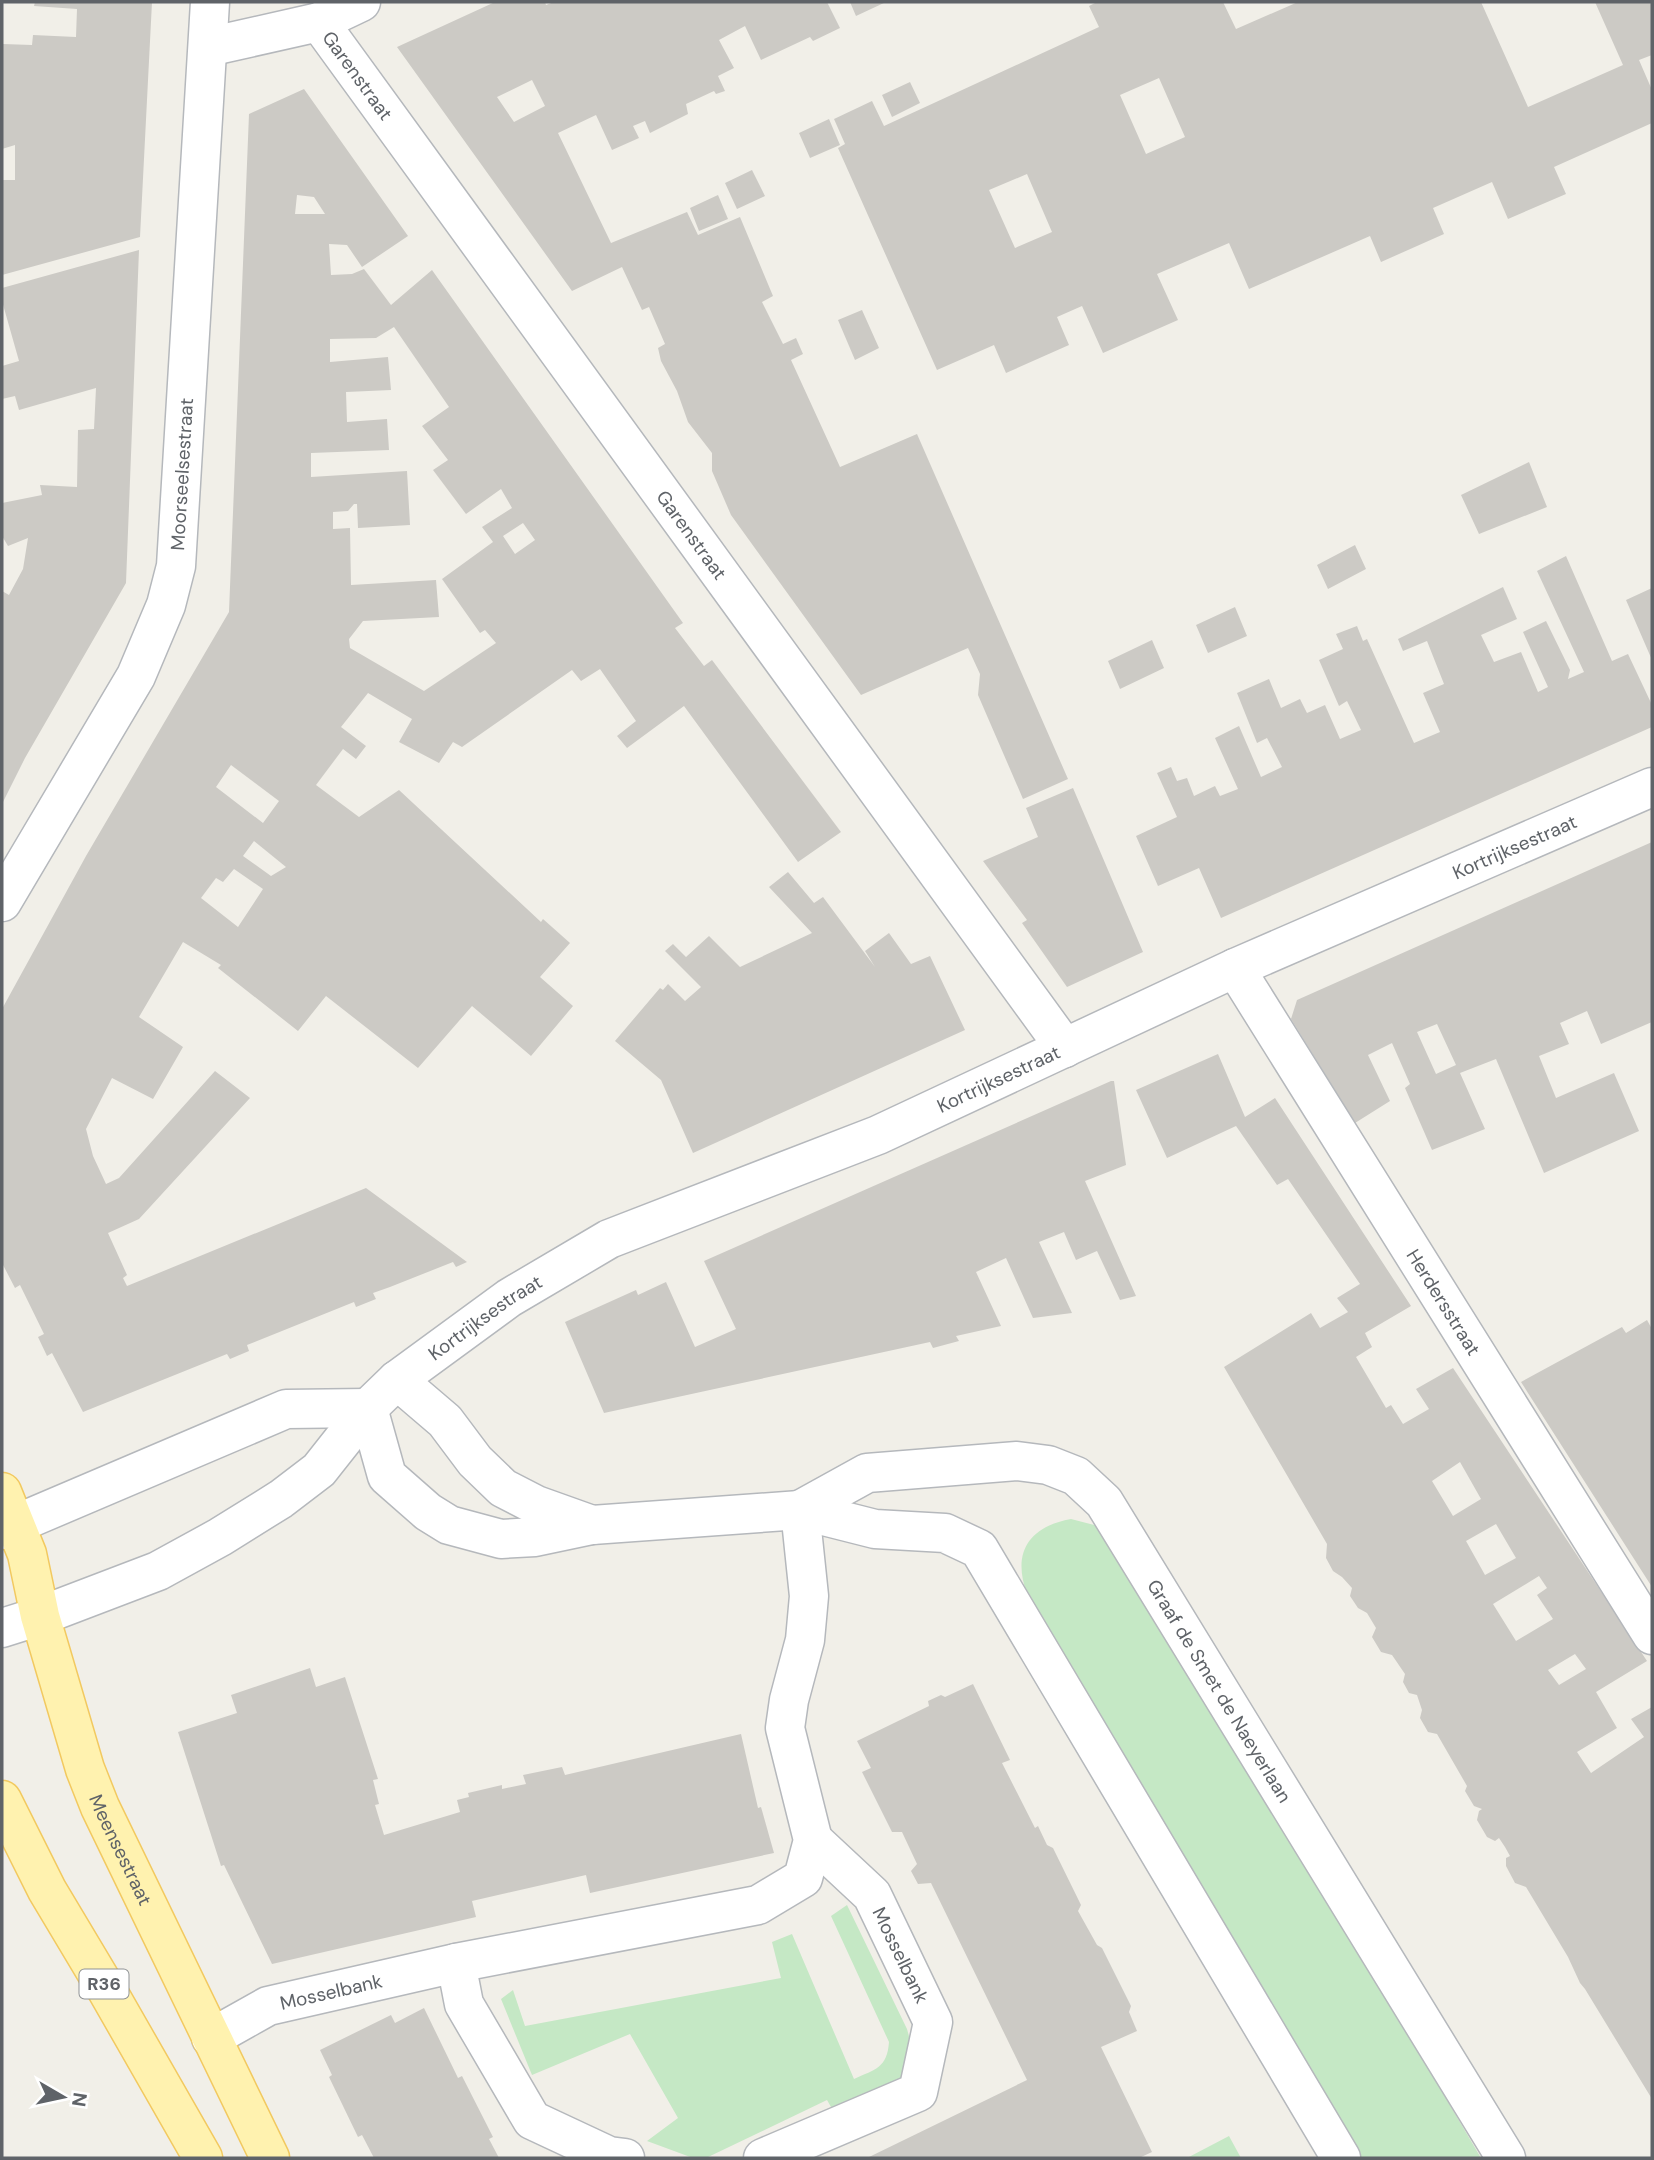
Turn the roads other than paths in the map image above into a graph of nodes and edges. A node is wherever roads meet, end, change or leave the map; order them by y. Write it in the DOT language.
graph roads {
  1 [pos="210,2"];
  2 [pos="361,2"];
  3 [pos="319,22"];
  4 [pos="208,47"];
  5 [pos="1652,787"];
  6 [pos="2,902"];
  7 [pos="1235,968"];
  8 [pos="1065,1048"];
  9 [pos="397,1381"];
  10 [pos="368,1408"];
  11 [pos="800,1510"];
  12 [pos="6,1516"];
  13 [pos="592,1525"];
  14 [pos="40,1616"];
  15 [pos="2,1628"];
  16 [pos="1652,1635"];
  17 [pos="2,1800"];
  18 [pos="813,1840"];
  19 [pos="456,1963"];
  20 [pos="211,2038"];
  21 [pos="203,2158"];
  22 [pos="270,2158"];
  23 [pos="625,2158"];
  24 [pos="763,2158"];
  25 [pos="1340,2158"];
  26 [pos="1506,2158"];
  1 -- 4 [label="street, Moorseelsestraat"];
  2 -- 3 [label="street"];
  3 -- 4 [label="street"];
  3 -- 8 [label="street, Garenstraat"];
  4 -- 6 [label="street, Moorseelsestraat"];
  5 -- 7 [label="street, Kortrijksestraat"];
  7 -- 8 [label="street, Kortrijksestraat"];
  7 -- 16 [label="street, Herdersstraat"];
  8 -- 9 [label="street, Kortrijksestraat"];
  9 -- 10 [label="street, Kortrijksestraat"];
  9 -- 13 [label="street, Graaf de Smet de Naeyerlaan"];
  10 -- 12 [label="street"];
  10 -- 13 [label="street, Graaf de Smet de Naeyerlaan"];
  10 -- 14 [label="street, Kortrijksestraat"];
  11 -- 13 [label="street, Graaf de Smet de Naeyerlaan"];
  11 -- 18 [label="street, Mosselbank"];
  11 -- 25 [label="street, Graaf de Smet de Naeyerlaan"];
  11 -- 26 [label="street, Graaf de Smet de Naeyerlaan"];
  12 -- 14 [label="main road, Meensestraat"];
  14 -- 15 [label="street, Kortrijksestraat"];
  14 -- 20 [label="main road, Meensestraat"];
  17 -- 21 [label="main road, R36"];
  18 -- 19 [label="street, Mosselbank"];
  18 -- 24 [label="street, Mosselbank"];
  19 -- 20 [label="street, Mosselbank"];
  19 -- 23 [label="street"];
  20 -- 22 [label="main road, Meensestraat"];
}
